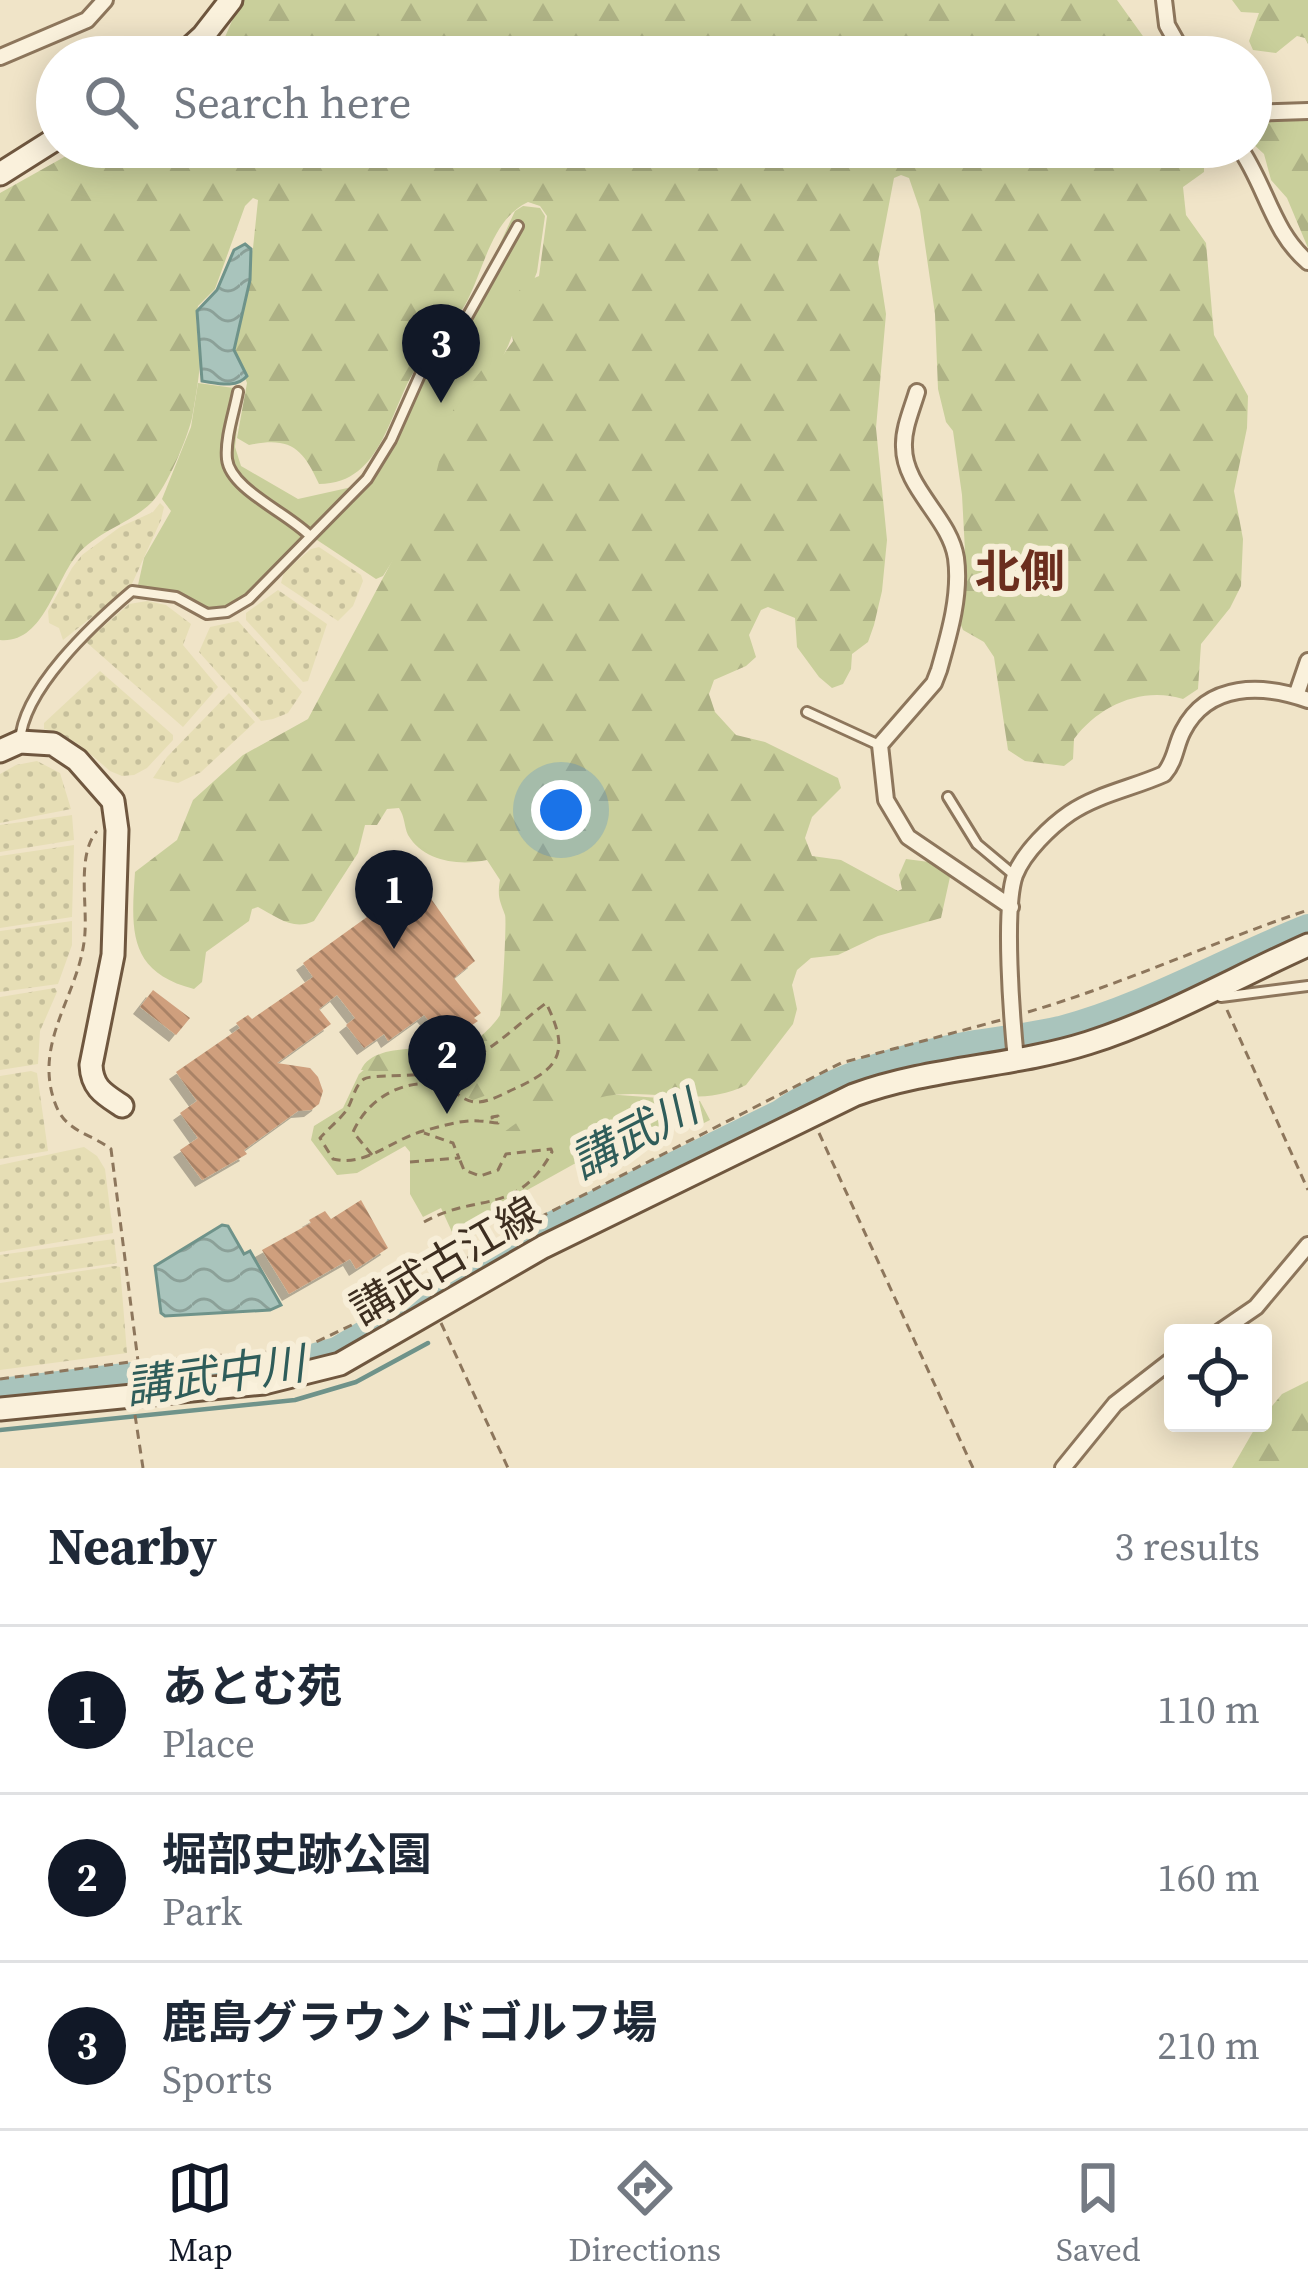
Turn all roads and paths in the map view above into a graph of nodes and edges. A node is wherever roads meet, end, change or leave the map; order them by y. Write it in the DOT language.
graph roads {
  1 [pos="105,0"];
  2 [pos="230,0"];
  3 [pos="1164,0"];
  4 [pos="49,36"];
  5 [pos="203,36"];
  6 [pos="1173,36"];
  7 [pos="36,42"];
  8 [pos="0,57"];
  9 [pos="1308,110"];
  10 [pos="1272,112"];
  11 [pos="36,151"];
  12 [pos="1251,168"];
  13 [pos="0,174"];
  14 [pos="518,226"];
  15 [pos="1308,262"];
  16 [pos="238,392"];
  17 [pos="917,392"];
  18 [pos="310,536"];
  19 [pos="1308,662"];
  20 [pos="1302,698"];
  21 [pos="807,712"];
  22 [pos="880,746"];
  23 [pos="10,747"];
  24 [pos="948,796"];
  25 [pos="117,830"];
  26 [pos="1015,876"];
  27 [pos="1011,907"];
  28 [pos="1308,910"];
  29 [pos="1308,945"];
  30 [pos="1308,986"];
  31 [pos="1221,997"];
  32 [pos="1012,1020"];
  33 [pos="1016,1054"];
  34 [pos="403,1078"];
  35 [pos="403,1089"];
  36 [pos="487,1101"];
  37 [pos="122,1106"];
  38 [pos="811,1115"];
  39 [pos="422,1132"];
  40 [pos="372,1155"];
  41 [pos="459,1159"];
  42 [pos="410,1162"];
  43 [pos="1308,1190"];
  44 [pos="424,1222"];
  45 [pos="1308,1246"];
  46 [pos="436,1310"];
  47 [pos="1231,1324"];
  48 [pos="138,1360"];
  49 [pos="1164,1366"];
  50 [pos="0,1379"];
  51 [pos="132,1395"];
  52 [pos="0,1409"];
  53 [pos="143,1468"];
  54 [pos="508,1468"];
  55 [pos="973,1468"];
  56 [pos="1063,1468"];
  1 -- 4 [label="street"];
  2 -- 5 [label="main road"];
  3 -- 6 [label="street"];
  7 -- 8 [label="street"];
  9 -- 10 [label="street"];
  11 -- 13 [label="main road"];
  12 -- 15 [label="street"];
  14 -- 18 [label="lane"];
  16 -- 18 [label="lane"];
  17 -- 22 [label="street"];
  18 -- 23 [label="lane"];
  19 -- 20 [label="street"];
  20 -- 26 [label="street"];
  21 -- 22 [label="lane"];
  22 -- 27 [label="street"];
  23 -- 25 [label="main road"];
  24 -- 26 [label="lane"];
  25 -- 37 [label="main road"];
  25 -- 48 [label="path"];
  26 -- 27 [label="street"];
  27 -- 32 [label="street"];
  28 -- 32 [label="path"];
  29 -- 33 [label="main road, 講武古江線"];
  30 -- 31 [label="lane"];
  31 -- 43 [label="path"];
  32 -- 33 [label="street"];
  32 -- 48 [label="path"];
  33 -- 38 [label="main road, 講武古江線"];
  34 -- 35 [label="path"];
  34 -- 36 [label="path"];
  34 -- 40 [label="path"];
  35 -- 36 [label="path"];
  35 -- 40 [label="path"];
  36 -- 39 [label="path"];
  38 -- 46 [label="main road, 講武古江線"];
  38 -- 55 [label="path"];
  39 -- 40 [label="path"];
  39 -- 41 [label="path"];
  41 -- 42 [label="path"];
  41 -- 44 [label="path"];
  45 -- 47 [label="street"];
  46 -- 51 [label="main road, 講武古江線"];
  46 -- 54 [label="path"];
  48 -- 50 [label="path"];
  49 -- 56 [label="street"];
  51 -- 52 [label="main road, 講武古江線"];
  51 -- 53 [label="path"];
}
